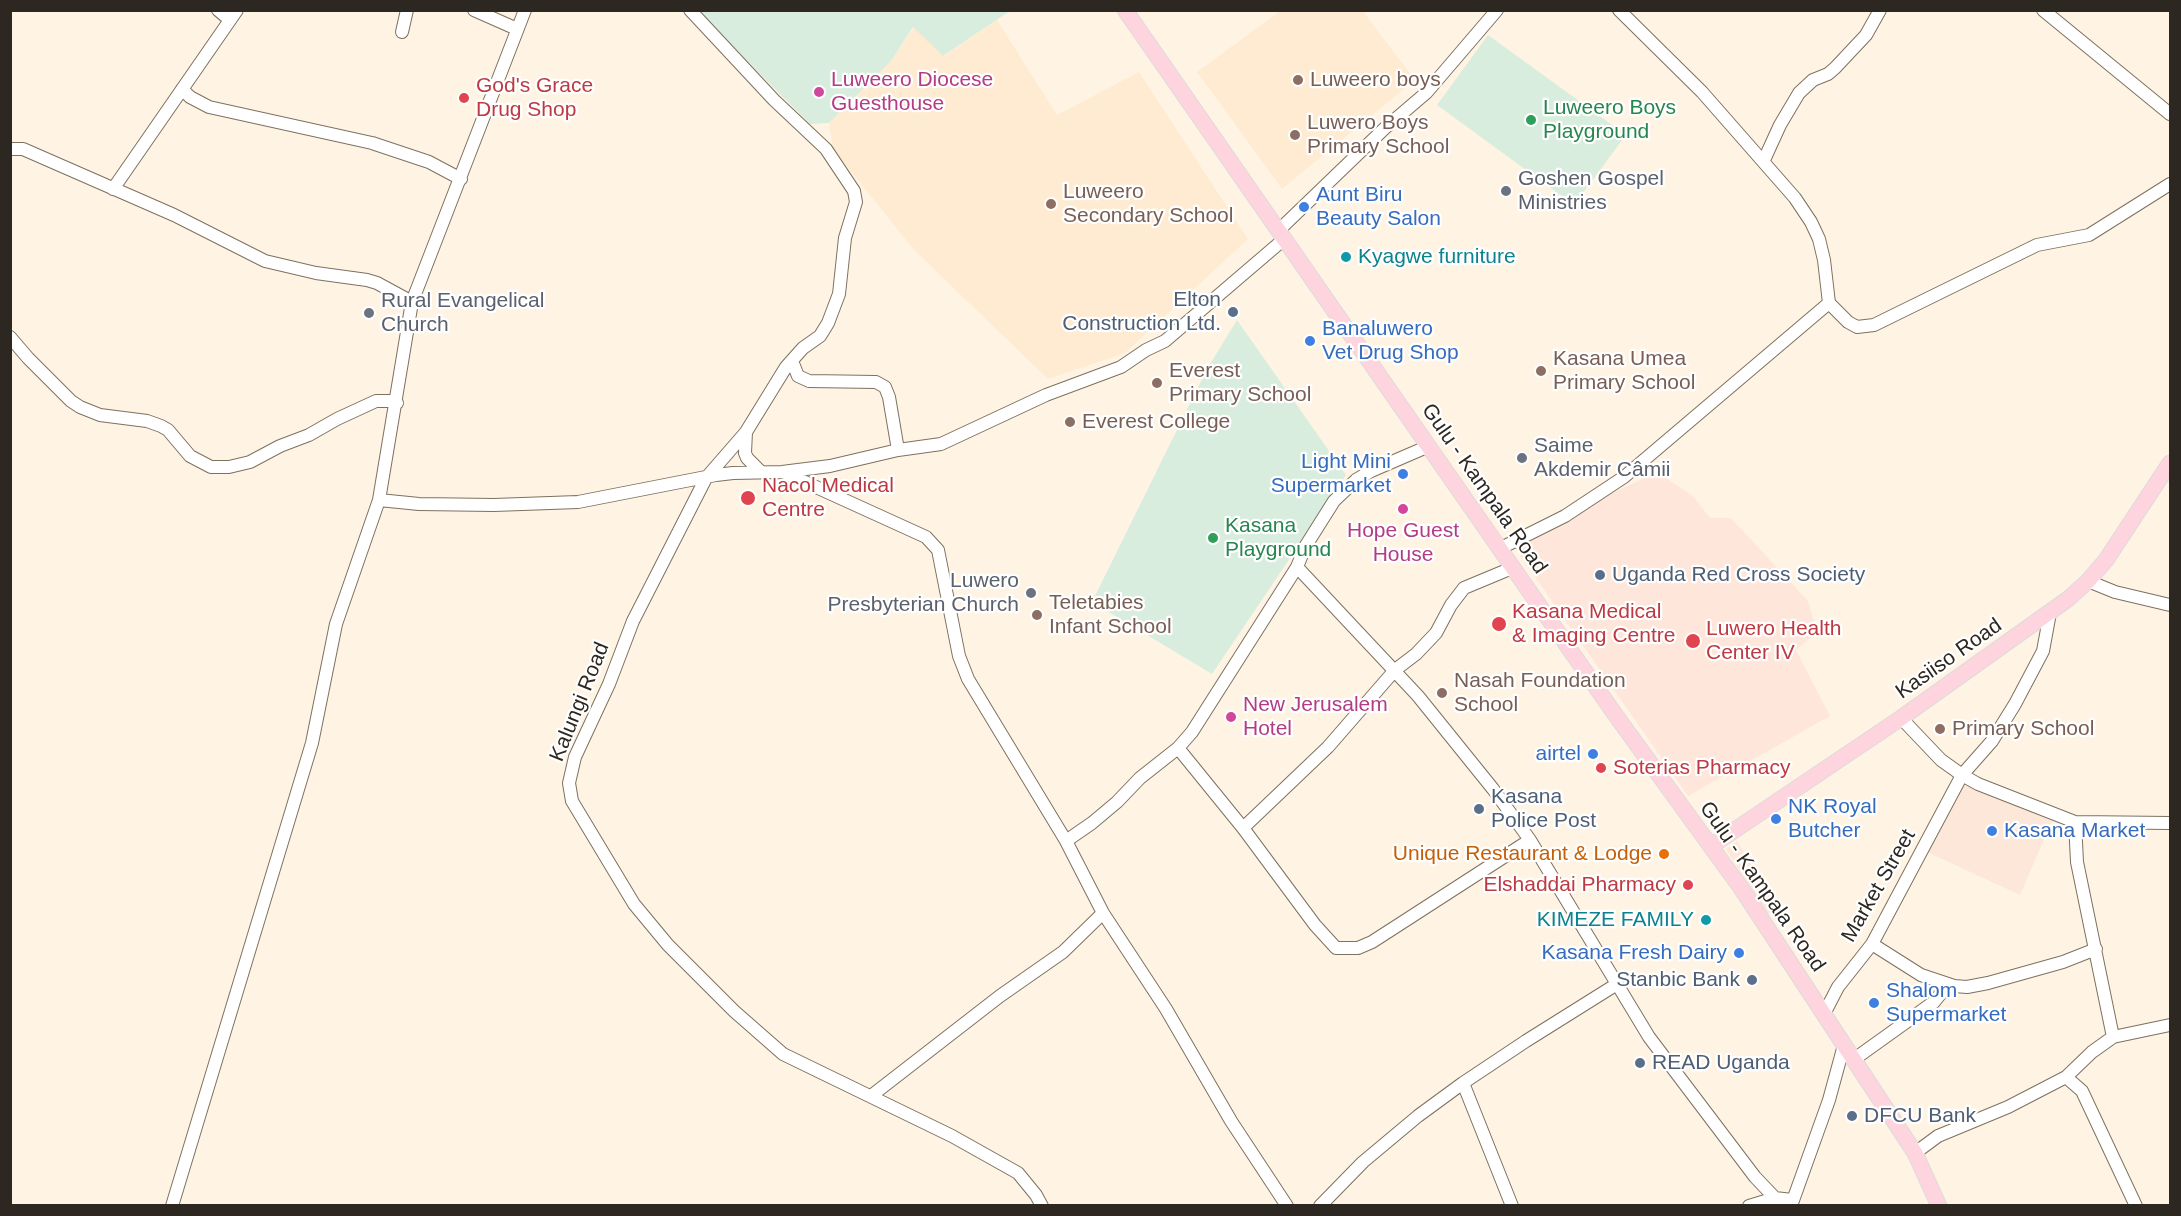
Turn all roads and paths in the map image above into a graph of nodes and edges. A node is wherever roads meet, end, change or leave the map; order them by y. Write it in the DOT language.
graph roads {
  1 [pos="218,10"];
  2 [pos="407,10"];
  3 [pos="474,10"];
  4 [pos="525,10"];
  5 [pos="690,10"];
  6 [pos="1125,10"];
  7 [pos="1497,10"];
  8 [pos="1619,10"];
  9 [pos="1880,10"];
  10 [pos="2043,10"];
  11 [pos="234,15"];
  12 [pos="517,28"];
  13 [pos="402,32"];
  14 [pos="182,89"];
  15 [pos="2170,114"];
  16 [pos="10,149"];
  17 [pos="1764,160"];
  18 [pos="461,179"];
  19 [pos="2170,184"];
  20 [pos="113,189"];
  21 [pos="1281,236"];
  22 [pos="412,303"];
  23 [pos="1829,303"];
  24 [pos="10,337"];
  25 [pos="792,361"];
  26 [pos="397,403"];
  27 [pos="746,432"];
  28 [pos="1429,446"];
  29 [pos="898,450"];
  30 [pos="2170,463"];
  31 [pos="761,472"];
  32 [pos="782,472"];
  33 [pos="706,478"];
  34 [pos="380,500"];
  35 [pos="1499,549"];
  36 [pos="1297,567"];
  37 [pos="1512,568"];
  38 [pos="2088,581"];
  39 [pos="2170,605"];
  40 [pos="2050,613"];
  41 [pos="1395,670"];
  42 [pos="1901,718"];
  43 [pos="1178,748"];
  44 [pos="1962,775"];
  45 [pos="2075,822"];
  46 [pos="2170,823"];
  47 [pos="1243,828"];
  48 [pos="1530,840"];
  49 [pos="1066,841"];
  50 [pos="1711,846"];
  51 [pos="1103,913"];
  52 [pos="1872,944"];
  53 [pos="2096,949"];
  54 [pos="1617,984"];
  55 [pos="1954,986"];
  56 [pos="1824,1014"];
  57 [pos="2170,1025"];
  58 [pos="2113,1037"];
  59 [pos="1844,1046"];
  60 [pos="1853,1060"];
  61 [pos="2066,1077"];
  62 [pos="1463,1083"];
  63 [pos="871,1096"];
  64 [pos="1916,1153"];
  65 [pos="1775,1198"];
  66 [pos="1792,1203"];
  67 [pos="172,1206"];
  68 [pos="1042,1206"];
  69 [pos="1287,1206"];
  70 [pos="1320,1206"];
  71 [pos="1512,1206"];
  72 [pos="1749,1206"];
  73 [pos="1939,1206"];
  74 [pos="2136,1206"];
  1 -- 11 [label="street"];
  2 -- 13 [label="street"];
  3 -- 12 [label="street"];
  4 -- 12 [label="street"];
  5 -- 25 [label="street, Kalungi Road"];
  6 -- 21 [label="main road, Gulu - Kampala Road"];
  7 -- 21 [label="street"];
  8 -- 17 [label="street"];
  9 -- 17 [label="street"];
  10 -- 15 [label="street"];
  11 -- 14 [label="street"];
  12 -- 18 [label="street"];
  14 -- 18 [label="street"];
  14 -- 20 [label="street"];
  16 -- 20 [label="street"];
  17 -- 23 [label="street"];
  18 -- 22 [label="street"];
  19 -- 23 [label="street"];
  20 -- 22 [label="street"];
  21 -- 28 [label="main road, Gulu - Kampala Road"];
  21 -- 29 [label="street"];
  22 -- 26 [label="street"];
  23 -- 35 [label="street"];
  24 -- 26 [label="street"];
  25 -- 27 [label="street, Kalungi Road"];
  25 -- 29 [label="street"];
  26 -- 34 [label="street"];
  27 -- 31 [label="street"];
  27 -- 33 [label="street, Kalungi Road"];
  28 -- 35 [label="main road, Gulu - Kampala Road"];
  28 -- 36 [label="street"];
  29 -- 32 [label="street"];
  30 -- 38 [label="main road, Kasiiso Road"];
  31 -- 32 [label="street"];
  31 -- 33 [label="street"];
  32 -- 49 [label="street"];
  33 -- 34 [label="street"];
  33 -- 63 [label="street, Kalungi Road"];
  34 -- 67 [label="street"];
  35 -- 37 [label="main road, Gulu - Kampala Road"];
  36 -- 41 [label="street"];
  36 -- 43 [label="street"];
  37 -- 41 [label="street"];
  37 -- 50 [label="main road, Gulu - Kampala Road"];
  38 -- 39 [label="street"];
  38 -- 40 [label="main road, Kasiiso Road"];
  40 -- 42 [label="main road, Kasiiso Road"];
  40 -- 44 [label="street, Market Street"];
  41 -- 47 [label="street"];
  41 -- 48 [label="street"];
  42 -- 44 [label="street"];
  42 -- 50 [label="main road, Kasiiso Road"];
  43 -- 47 [label="street"];
  43 -- 49 [label="street"];
  44 -- 45 [label="street"];
  44 -- 52 [label="street, Market Street"];
  45 -- 46 [label="street"];
  45 -- 53 [label="street"];
  47 -- 48 [label="street"];
  48 -- 54 [label="street"];
  49 -- 51 [label="street"];
  50 -- 56 [label="main road, Gulu - Kampala Road"];
  51 -- 63 [label="street"];
  51 -- 69 [label="street"];
  52 -- 55 [label="street"];
  52 -- 56 [label="street, Market Street"];
  53 -- 55 [label="street"];
  53 -- 58 [label="street"];
  54 -- 62 [label="street"];
  54 -- 65 [label="street"];
  55 -- 60 [label="street"];
  56 -- 59 [label="main road, Gulu - Kampala Road"];
  57 -- 58 [label="street"];
  58 -- 61 [label="street"];
  59 -- 60 [label="main road, Gulu - Kampala Road"];
  59 -- 66 [label="street"];
  60 -- 64 [label="main road, Gulu - Kampala Road"];
  61 -- 64 [label="street"];
  61 -- 74 [label="street"];
  62 -- 70 [label="street"];
  62 -- 71 [label="street"];
  63 -- 68 [label="street, Kalungi Road"];
  64 -- 73 [label="main road, Gulu - Kampala Road"];
  65 -- 66 [label="street"];
  65 -- 72 [label="street"];
}
